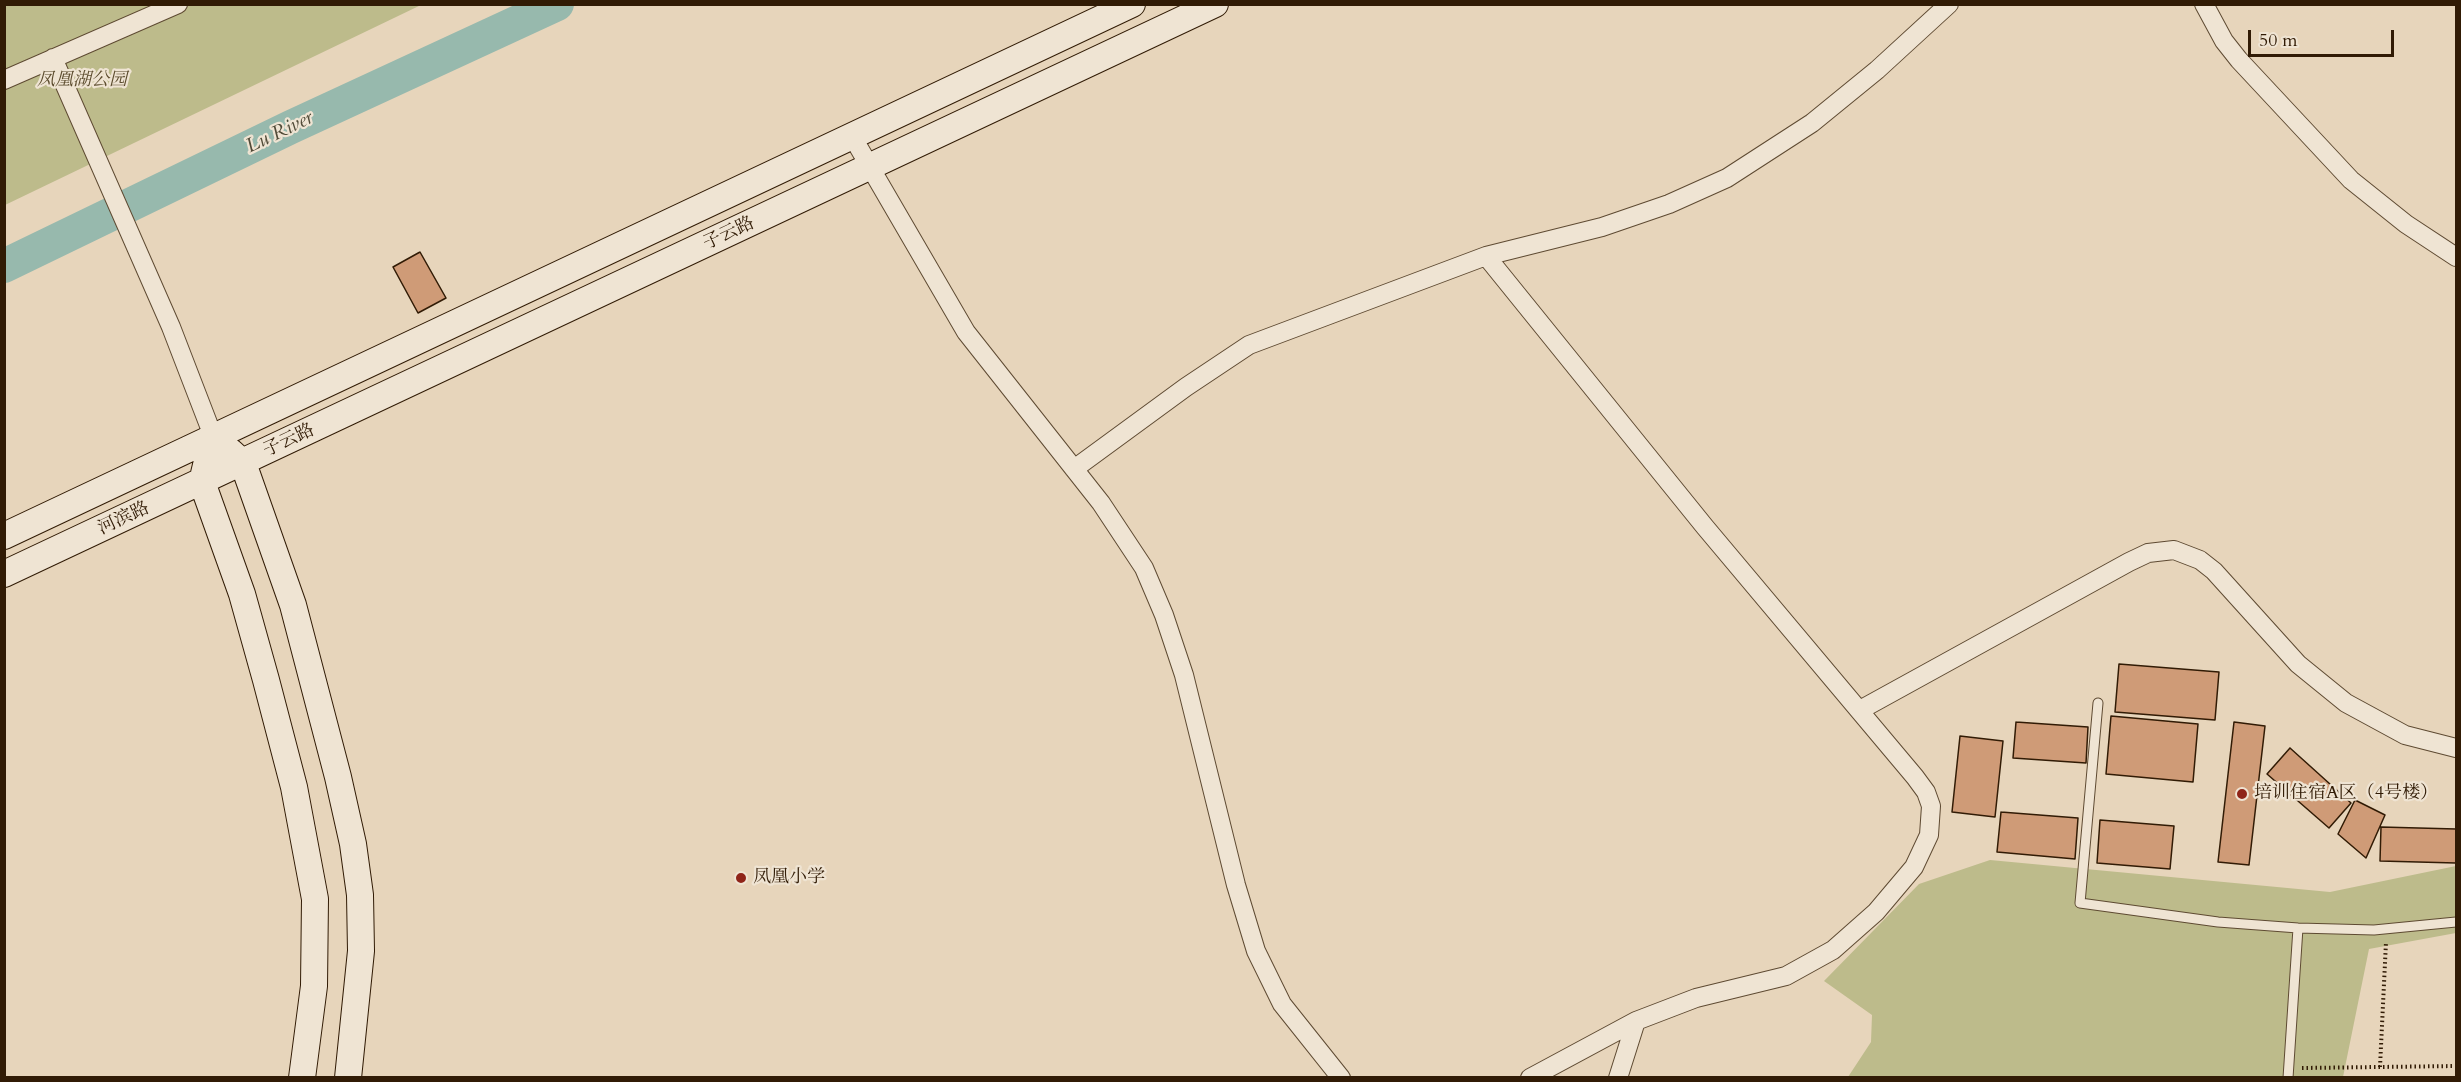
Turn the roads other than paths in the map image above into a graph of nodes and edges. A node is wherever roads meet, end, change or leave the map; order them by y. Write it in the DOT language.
graph roads {
  1 [pos="178,4"];
  2 [pos="1132,4"];
  3 [pos="1215,4"];
  4 [pos="1949,4"];
  5 [pos="2204,4"];
  6 [pos="53,58"];
  7 [pos="4,80"];
  8 [pos="852,136"];
  9 [pos="870,167"];
  10 [pos="1486,256"];
  11 [pos="2457,257"];
  12 [pos="213,436"];
  13 [pos="243,463"];
  14 [pos="1074,469"];
  15 [pos="202,482"];
  16 [pos="4,536"];
  17 [pos="4,574"];
  18 [pos="2098,703"];
  19 [pos="1860,710"];
  20 [pos="2457,748"];
  21 [pos="2457,922"];
  22 [pos="2298,928"];
  23 [pos="1636,1021"];
  24 [pos="2289,1073"];
  25 [pos="302,1077"];
  26 [pos="348,1077"];
  27 [pos="1341,1077"];
  28 [pos="1530,1077"];
  29 [pos="1618,1077"];
  1 -- 6 [label="street"];
  2 -- 8 [label="main road, 子云路"];
  3 -- 9 [label="main road, 子云路"];
  4 -- 10 [label="street"];
  5 -- 11 [label="street"];
  6 -- 7 [label="street"];
  6 -- 12 [label="street"];
  8 -- 9 [label="street"];
  8 -- 12 [label="main road, 子云路"];
  9 -- 13 [label="main road, 子云路"];
  9 -- 14 [label="street"];
  10 -- 14 [label="street"];
  10 -- 19 [label="street"];
  12 -- 13 [label="main road"];
  12 -- 15 [label="main road"];
  12 -- 16 [label="main road, 河滨路"];
  13 -- 15 [label="main road, 河滨路"];
  13 -- 26 [label="main road"];
  14 -- 27 [label="street"];
  15 -- 17 [label="main road, 河滨路"];
  15 -- 25 [label="main road"];
  18 -- 22 [label="lane"];
  19 -- 20 [label="street"];
  19 -- 23 [label="street"];
  21 -- 22 [label="lane"];
  22 -- 24 [label="lane"];
  23 -- 28 [label="street"];
  23 -- 29 [label="street"];
}
